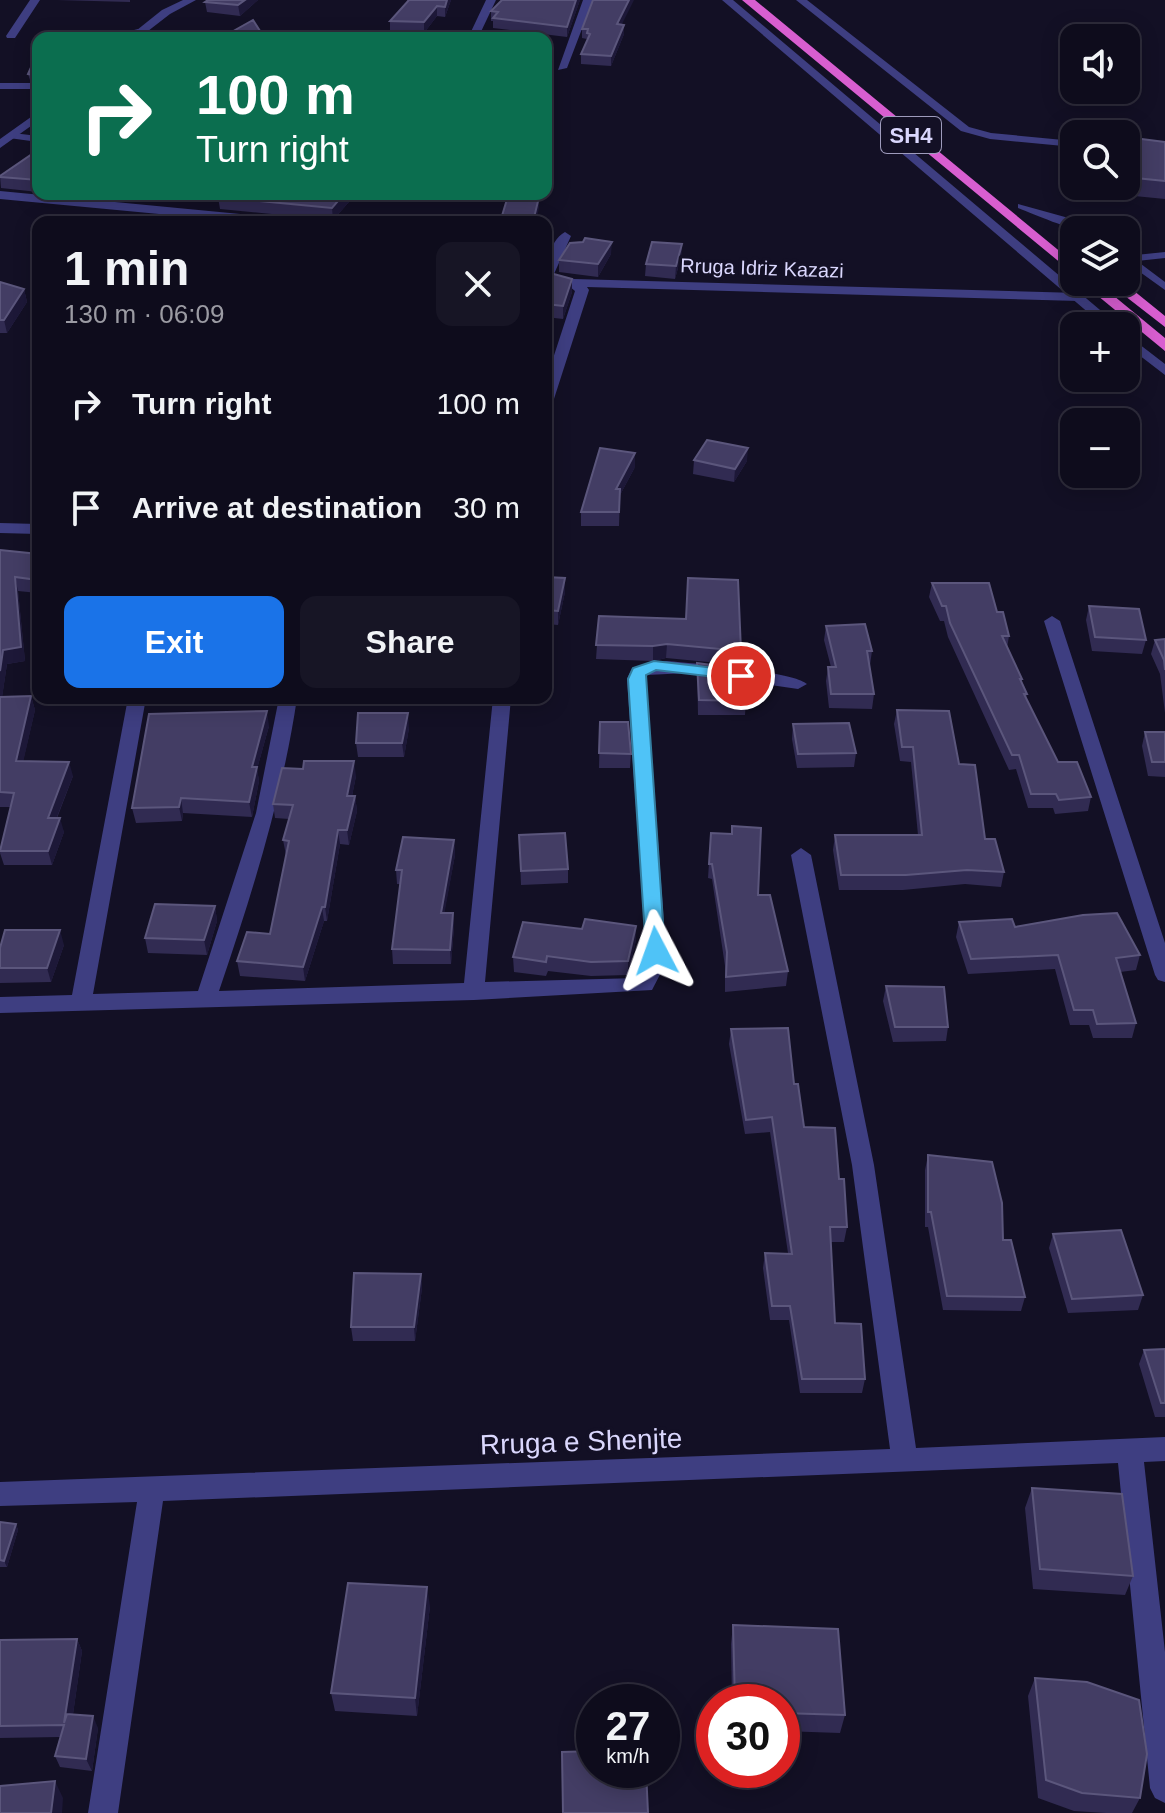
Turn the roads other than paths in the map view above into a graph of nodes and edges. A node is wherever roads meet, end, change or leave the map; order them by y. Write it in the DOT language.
graph roads {
  1 [pos="35,0"];
  2 [pos="191,0"];
  3 [pos="491,0"];
  4 [pos="588,0"];
  5 [pos="727,0"];
  6 [pos="748,0"];
  7 [pos="801,0"];
  8 [pos="139,32"];
  9 [pos="475,32"];
  10 [pos="11,36"];
  11 [pos="562,68"];
  12 [pos="0,86"];
  13 [pos="32,86"];
  14 [pos="32,120"];
  15 [pos="13,136"];
  16 [pos="32,138"];
  17 [pos="1060,143"];
  18 [pos="0,145"];
  19 [pos="0,195"];
  20 [pos="32,198"];
  21 [pos="52,200"];
  22 [pos="1016,202"];
  23 [pos="220,216"];
  24 [pos="1060,219"];
  25 [pos="1053,232"];
  26 [pos="565,236"];
  27 [pos="1165,255"];
  28 [pos="1060,258"];
  29 [pos="1140,258"];
  30 [pos="552,263"];
  31 [pos="1140,268"];
  32 [pos="552,280"];
  33 [pos="574,283"];
  34 [pos="1164,285"];
  35 [pos="1105,296"];
  36 [pos="1131,296"];
  37 [pos="1078,297"];
  38 [pos="1096,312"];
  39 [pos="1165,323"];
  40 [pos="1165,346"];
  41 [pos="1140,350"];
  42 [pos="1165,371"];
  43 [pos="552,383"];
  44 [pos="0,528"];
  45 [pos="32,529"];
  46 [pos="1052,621"];
  47 [pos="798,684"];
  48 [pos="136,704"];
  49 [pos="287,704"];
  50 [pos="501,704"];
  51 [pos="801,855"];
  52 [pos="1165,975"];
  53 [pos="474,992"];
  54 [pos="206,999"];
  55 [pos="81,1003"];
  56 [pos="0,1005"];
  57 [pos="1165,1449"];
  58 [pos="1130,1450"];
  59 [pos="905,1460"];
  60 [pos="152,1489"];
  61 [pos="0,1494"];
  62 [pos="1165,1788"];
  63 [pos="103,1813"];
  1 -- 10 [label="street"];
  2 -- 8 [label="street"];
  3 -- 9 [label="street"];
  4 -- 11 [label="street"];
  5 -- 37 [label="street"];
  6 -- 28 [label="highway, SH4"];
  7 -- 17 [label="street"];
  12 -- 13 [label="street"];
  14 -- 15 [label="street"];
  15 -- 16 [label="street"];
  15 -- 18 [label="street"];
  19 -- 20 [label="street"];
  21 -- 23 [label="street"];
  22 -- 24 [label="lane"];
  22 -- 25 [label="highway"];
  26 -- 30 [label="street"];
  27 -- 29 [label="lane"];
  31 -- 34 [label="lane"];
  32 -- 33 [label="street"];
  33 -- 37 [label="street, Rruga Idriz Kazazi"];
  33 -- 43 [label="street"];
  35 -- 40 [label="highway"];
  36 -- 39 [label="highway"];
  37 -- 38 [label="street"];
  41 -- 42 [label="street"];
  44 -- 45 [label="street"];
  46 -- 52 [label="street"];
  47 -- 53 [label="street"];
  48 -- 55 [label="street"];
  49 -- 54 [label="street"];
  50 -- 53 [label="street"];
  51 -- 59 [label="street"];
  53 -- 54 [label="street"];
  54 -- 55 [label="street"];
  55 -- 56 [label="street"];
  57 -- 58 [label="street, Rruga e Shenjte"];
  58 -- 59 [label="street, Rruga e Shenjte"];
  58 -- 62 [label="street"];
  59 -- 60 [label="street, Rruga e Shenjte"];
  60 -- 61 [label="street, Rruga e Shenjte"];
  60 -- 63 [label="street"];
}
